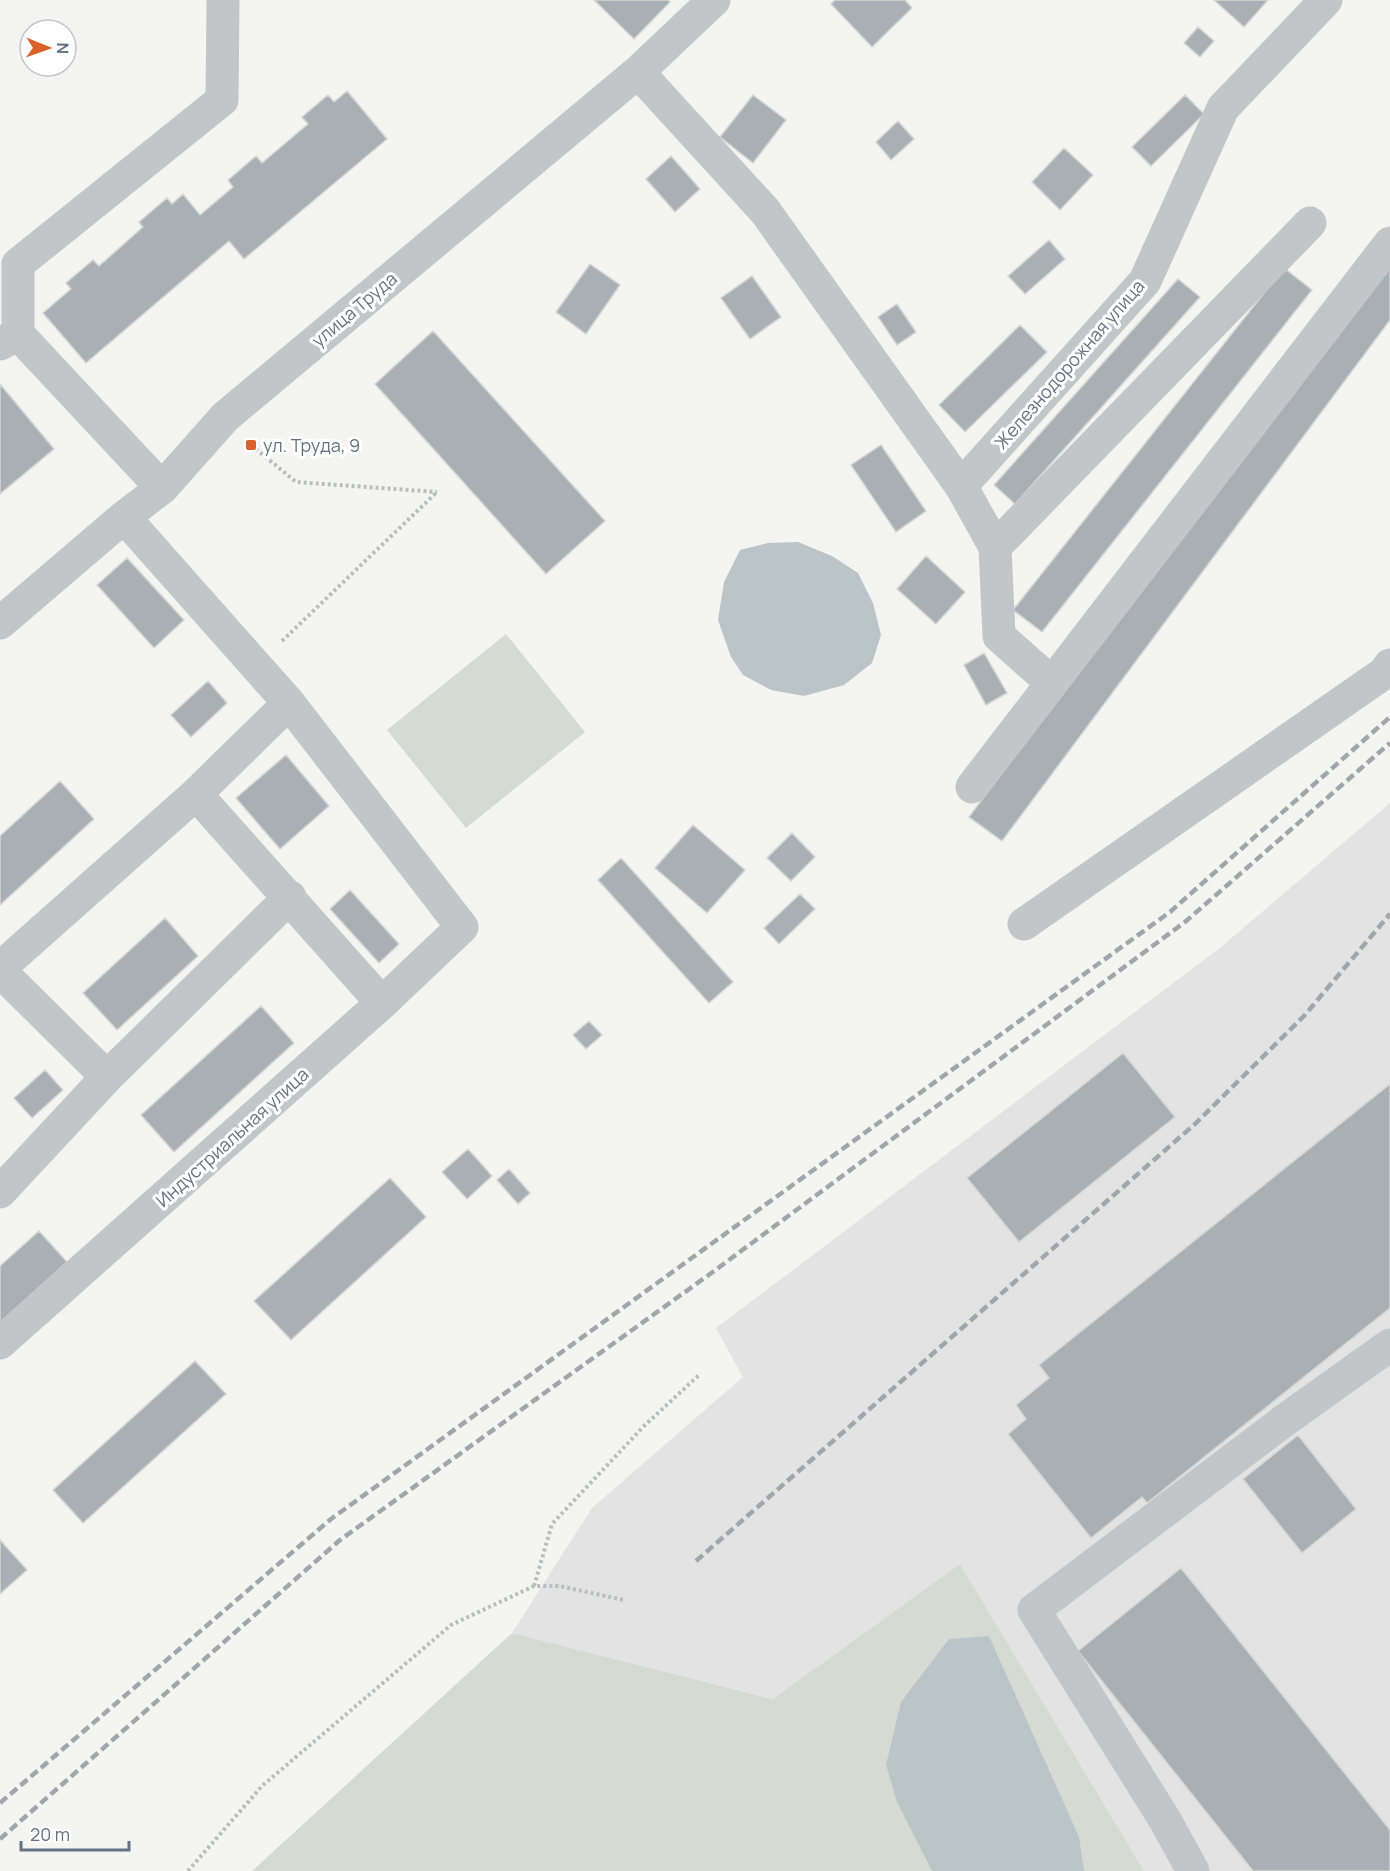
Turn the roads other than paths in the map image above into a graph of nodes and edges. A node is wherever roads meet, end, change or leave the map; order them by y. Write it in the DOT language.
graph roads {
  1 [pos="223,0"];
  2 [pos="714,0"];
  3 [pos="1326,0"];
  4 [pos="638,72"];
  5 [pos="1310,223"];
  6 [pos="1390,243"];
  7 [pos="9,339"];
  8 [pos="961,486"];
  9 [pos="162,488"];
  10 [pos="124,517"];
  11 [pos="994,547"];
  12 [pos="0,623"];
  13 [pos="1390,665"];
  14 [pos="1052,683"];
  15 [pos="289,703"];
  16 [pos="972,787"];
  17 [pos="196,794"];
  18 [pos="290,897"];
  19 [pos="1024,924"];
  20 [pos="0,970"];
  21 [pos="382,1003"];
  22 [pos="107,1077"];
  23 [pos="0,1192"];
  24 [pos="0,1343"];
  25 [pos="1390,1346"];
  26 [pos="1193,1871"];
  1 -- 7 [label="street"];
  2 -- 4 [label="street, улица Труда"];
  3 -- 8 [label="street, Железнодорожная улица"];
  4 -- 8 [label="street"];
  4 -- 9 [label="street, улица Труда"];
  5 -- 11 [label="street"];
  6 -- 14 [label="street"];
  7 -- 9 [label="street"];
  8 -- 11 [label="street"];
  9 -- 10 [label="street, улица Труда"];
  10 -- 12 [label="street, улица Труда"];
  10 -- 15 [label="street"];
  11 -- 14 [label="street"];
  13 -- 19 [label="street"];
  14 -- 16 [label="street"];
  15 -- 17 [label="street"];
  15 -- 21 [label="street, Индустриальная улица"];
  17 -- 18 [label="street"];
  17 -- 20 [label="street"];
  18 -- 21 [label="street"];
  18 -- 22 [label="street"];
  20 -- 22 [label="street"];
  21 -- 24 [label="street, Индустриальная улица"];
  22 -- 23 [label="street"];
  25 -- 26 [label="street"];
}
